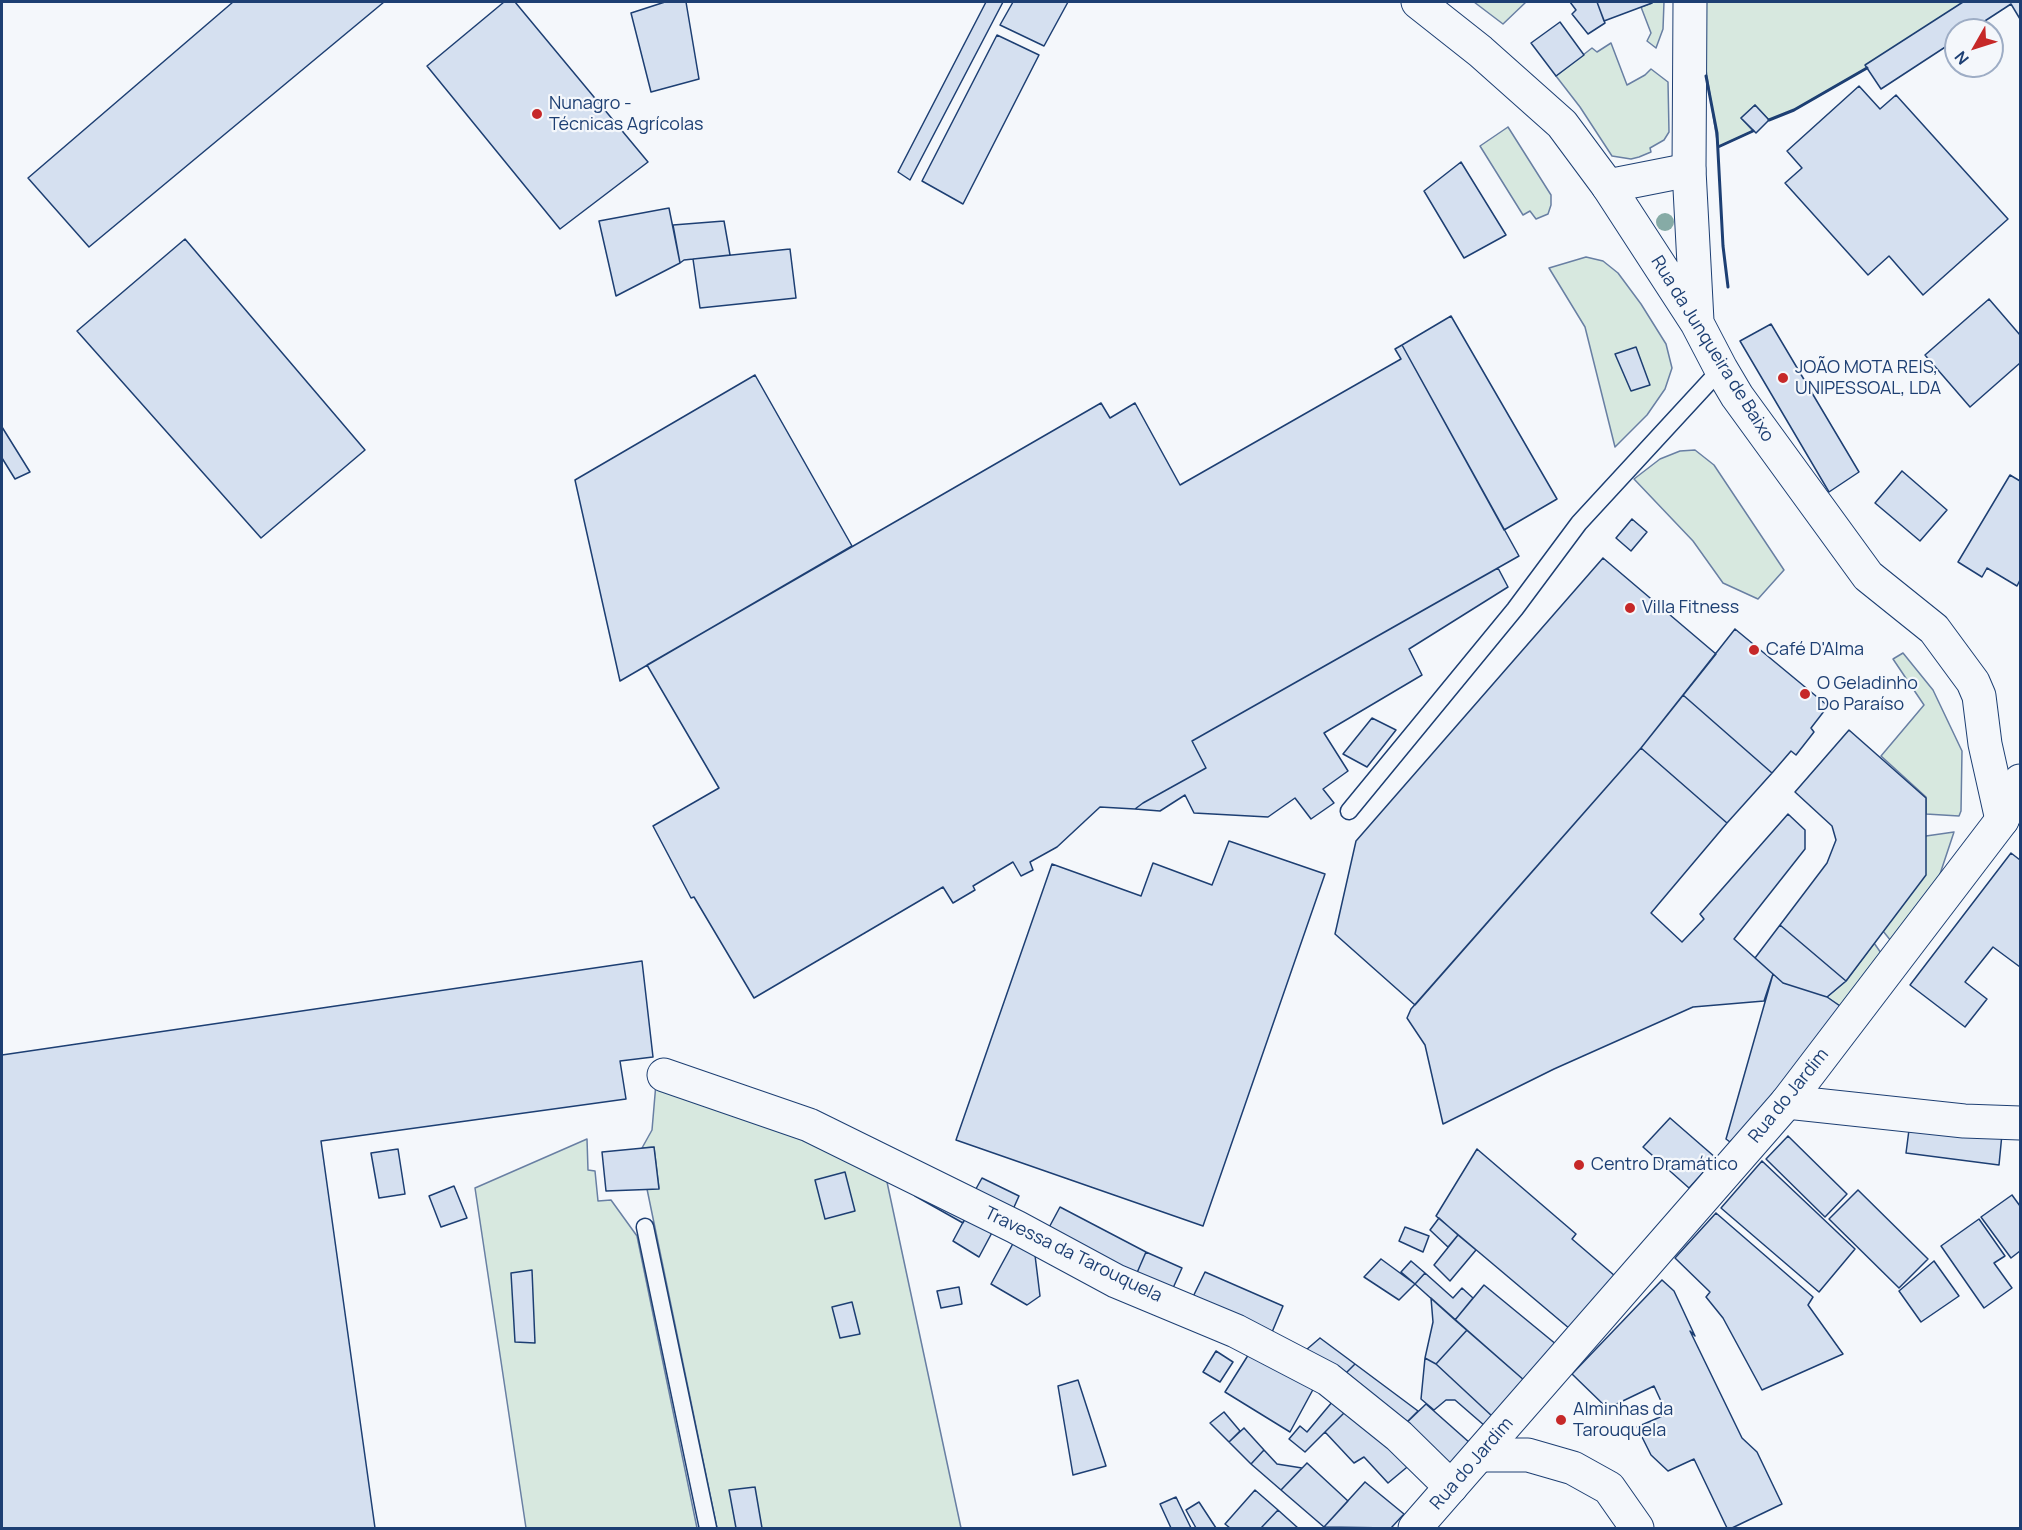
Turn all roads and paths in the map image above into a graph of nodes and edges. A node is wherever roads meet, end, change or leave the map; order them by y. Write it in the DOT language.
graph roads {
  1 [pos="1418,2"];
  2 [pos="1690,2"];
  3 [pos="1689,170"];
  4 [pos="1608,186"];
  5 [pos="1697,323"];
  6 [pos="1721,369"];
  7 [pos="2020,781"];
  8 [pos="1349,811"];
  9 [pos="2011,824"];
  10 [pos="664,1075"];
  11 [pos="1787,1102"];
  12 [pos="2020,1123"];
  13 [pos="645,1227"];
  14 [pos="1480,1455"];
  15 [pos="1451,1487"];
  16 [pos="708,1528"];
  17 [pos="1415,1528"];
  18 [pos="1637,1528"];
  1 -- 4 [label="street, Rua da Junqueira de Baixo"];
  2 -- 3 [label="street"];
  3 -- 4 [label="street"];
  3 -- 5 [label="street"];
  4 -- 5 [label="street, Rua da Junqueira de Baixo"];
  5 -- 6 [label="street, Rua da Junqueira de Baixo"];
  6 -- 8 [label="lane"];
  6 -- 9 [label="street, Rua da Junqueira de Baixo"];
  7 -- 9 [label="street, Rua do Jardim"];
  9 -- 11 [label="street, Rua do Jardim"];
  10 -- 15 [label="street, Travessa da Tarouquela"];
  11 -- 12 [label="street"];
  11 -- 14 [label="street, Rua do Jardim"];
  13 -- 16 [label="lane"];
  14 -- 15 [label="street, Rua do Jardim"];
  14 -- 18 [label="street"];
  15 -- 17 [label="street, Rua do Jardim"];
}
